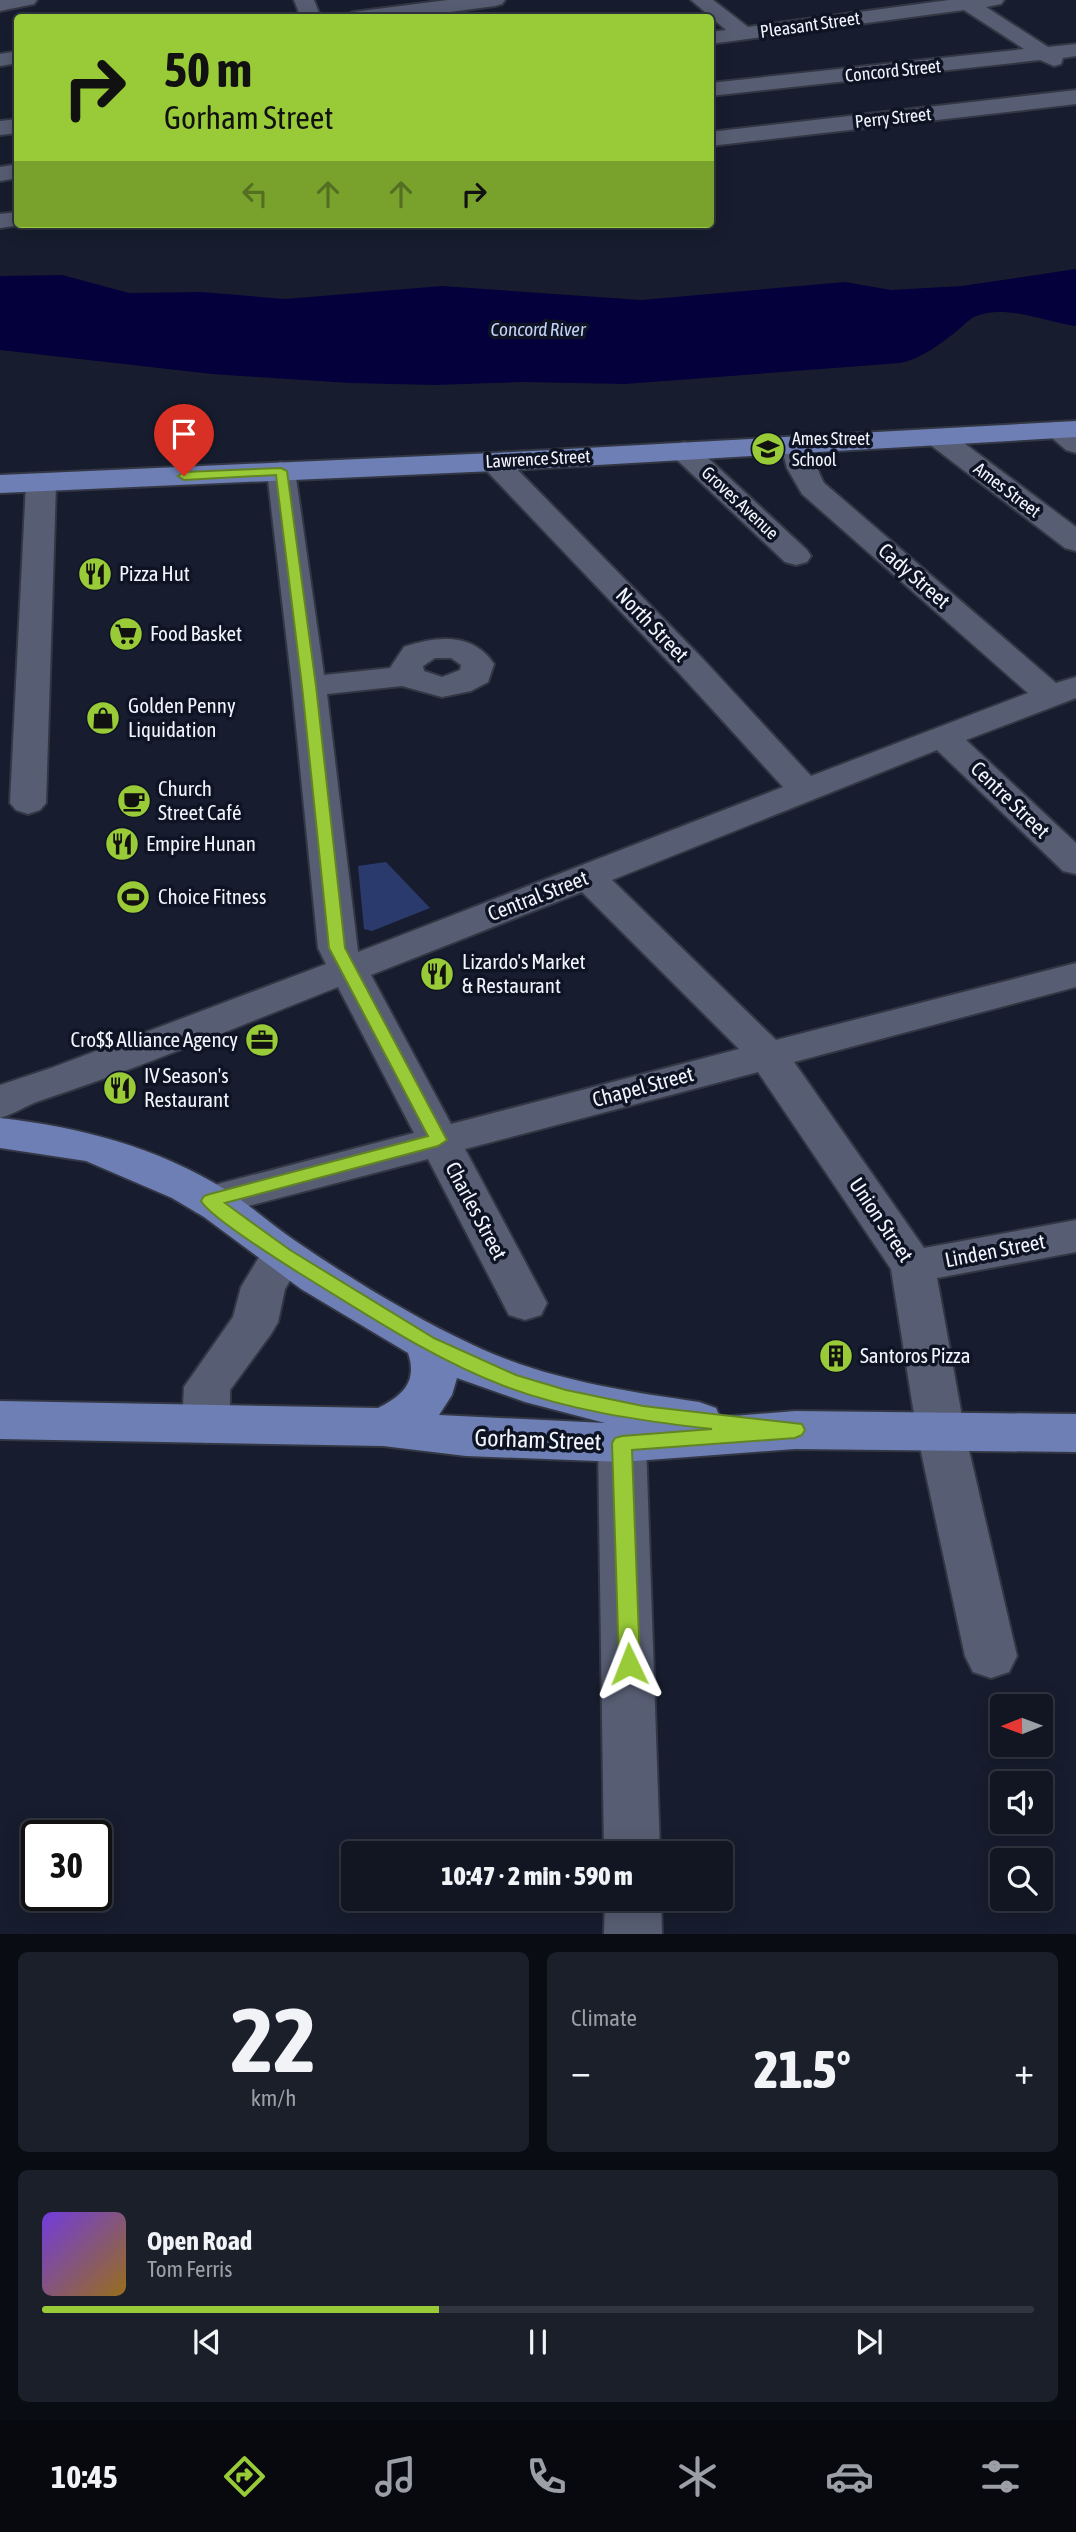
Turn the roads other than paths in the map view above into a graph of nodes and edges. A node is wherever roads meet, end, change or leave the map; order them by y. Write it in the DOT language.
graph roads {
  1 [pos="27,0"];
  2 [pos="495,0"];
  3 [pos="701,0"];
  4 [pos="994,0"];
  5 [pos="965,2"];
  6 [pos="0,5"];
  7 [pos="385,14"];
  8 [pos="744,34"];
  9 [pos="714,38"];
  10 [pos="1076,50"];
  11 [pos="1045,54"];
  12 [pos="1076,74"];
  13 [pos="714,90"];
  14 [pos="1076,97"];
  15 [pos="714,139"];
  16 [pos="1070,434"];
  17 [pos="938,437"];
  18 [pos="794,445"];
  19 [pos="684,451"];
  20 [pos="494,462"];
  21 [pos="281,471"];
  22 [pos="40,482"];
  23 [pos="0,484"];
  24 [pos="1076,542"];
  25 [pos="796,556"];
  26 [pos="408,676"];
  27 [pos="309,686"];
  28 [pos="1063,691"];
  29 [pos="943,737"];
  30 [pos="806,791"];
  31 [pos="28,803"];
  32 [pos="1076,863"];
  33 [pos="588,877"];
  34 [pos="349,968"];
  35 [pos="1076,975"];
  36 [pos="767,1054"];
  37 [pos="0,1104"];
  38 [pos="0,1133"];
  39 [pos="438,1140"];
  40 [pos="210,1201"];
  41 [pos="1076,1236"];
  42 [pos="283,1255"];
  43 [pos="914,1266"];
  44 [pos="524,1303"];
  45 [pos="427,1343"];
  46 [pos="0,1420"];
  47 [pos="206,1424"];
  48 [pos="383,1427"];
  49 [pos="795,1430"];
  50 [pos="942,1433"];
  51 [pos="1076,1433"];
  52 [pos="622,1443"];
  53 [pos="991,1656"];
  54 [pos="632,1841"];
  55 [pos="633,1911"];
  56 [pos="633,1934"];
  1 -- 6 [label="street"];
  2 -- 7 [label="street"];
  3 -- 8 [label="street"];
  4 -- 5 [label="street, Pleasant Street"];
  5 -- 8 [label="street, Pleasant Street"];
  5 -- 11 [label="street"];
  8 -- 9 [label="street, Pleasant Street"];
  10 -- 11 [label="street, Concord Street"];
  11 -- 12 [label="street"];
  11 -- 13 [label="street, Concord Street"];
  14 -- 15 [label="street, Perry Street"];
  16 -- 17 [label="main road, Lawrence Street"];
  17 -- 18 [label="main road, Lawrence Street"];
  17 -- 24 [label="street, Ames Street"];
  18 -- 19 [label="main road, Lawrence Street"];
  18 -- 28 [label="street, Cady Street"];
  19 -- 20 [label="main road, Lawrence Street"];
  19 -- 25 [label="street, Groves Avenue"];
  20 -- 21 [label="main road, Lawrence Street"];
  20 -- 30 [label="street, North Street"];
  21 -- 22 [label="main road, Lawrence Street"];
  21 -- 27 [label="street, Charles Street"];
  22 -- 23 [label="main road, Lawrence Street"];
  22 -- 31 [label="street"];
  26 -- 27 [label="street"];
  27 -- 34 [label="street, Charles Street"];
  28 -- 29 [label="street, Central Street"];
  29 -- 30 [label="street, Central Street"];
  29 -- 32 [label="street, Centre Street"];
  30 -- 33 [label="street, Central Street"];
  33 -- 34 [label="street, Central Street"];
  33 -- 36 [label="street, Union Street"];
  34 -- 37 [label="street, Central Street"];
  34 -- 39 [label="street, Charles Street"];
  35 -- 36 [label="street, Chapel Street"];
  36 -- 39 [label="street, Chapel Street"];
  36 -- 43 [label="street, Union Street"];
  38 -- 40 [label="main road"];
  39 -- 40 [label="street, Chapel Street"];
  39 -- 44 [label="street, Charles Street"];
  40 -- 42 [label="main road"];
  41 -- 43 [label="street, Linden Street"];
  42 -- 45 [label="main road"];
  42 -- 47 [label="street"];
  43 -- 50 [label="street, Union Street"];
  45 -- 48 [label="main road"];
  45 -- 49 [label="main road"];
  46 -- 47 [label="main road, Gorham Street"];
  47 -- 48 [label="main road, Gorham Street"];
  48 -- 52 [label="main road, Gorham Street"];
  49 -- 50 [label="main road, Gorham Street"];
  49 -- 52 [label="main road, Gorham Street"];
  50 -- 51 [label="main road, Gorham Street"];
  50 -- 53 [label="street, Union Street"];
  52 -- 54 [label="street"];
  55 -- 56 [label="street"];
}
